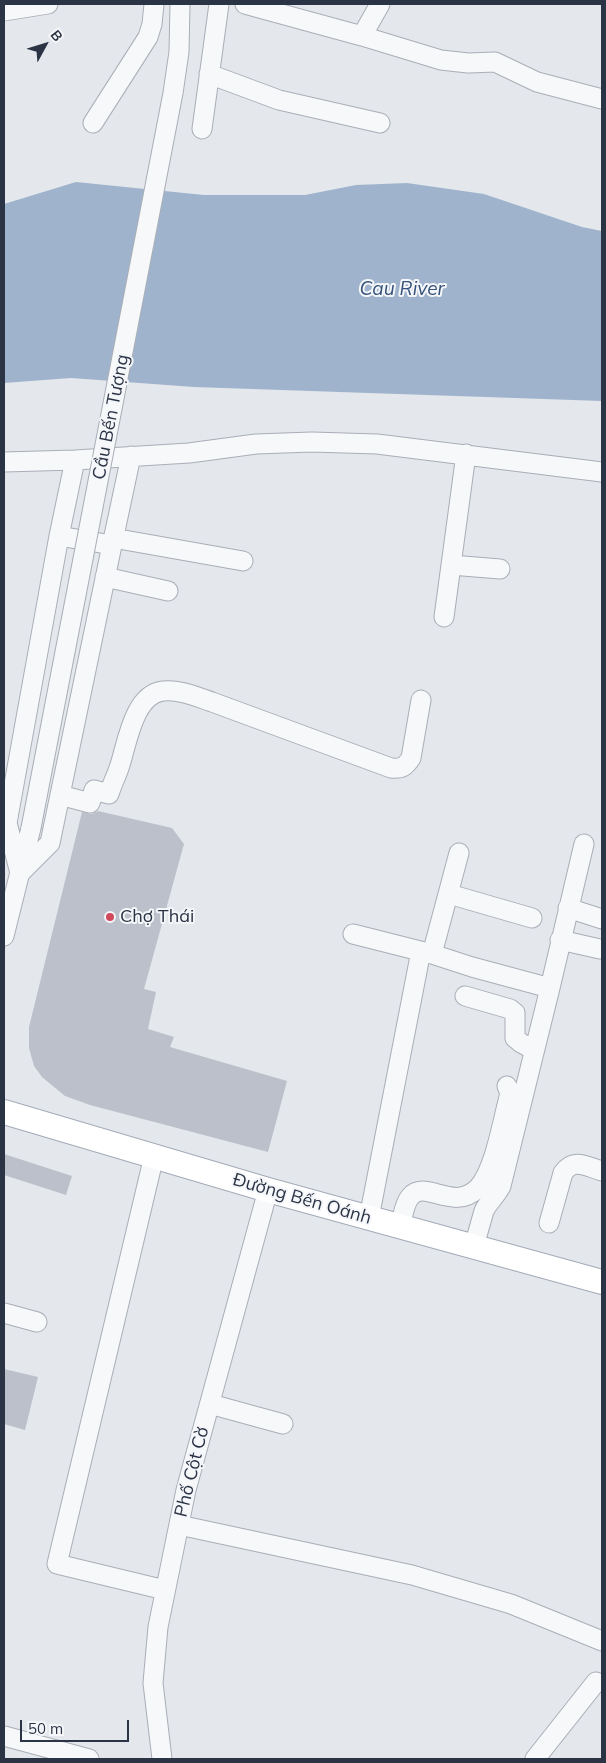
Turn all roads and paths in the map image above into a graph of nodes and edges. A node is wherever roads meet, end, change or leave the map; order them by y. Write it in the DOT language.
graph roads {
  1 [pos="41,4"];
  2 [pos="154,4"];
  3 [pos="180,4"];
  4 [pos="219,4"];
  5 [pos="245,4"];
  6 [pos="380,4"];
  7 [pos="4,11"];
  8 [pos="362,36"];
  9 [pos="209,74"];
  10 [pos="602,99"];
  11 [pos="93,123"];
  12 [pos="380,123"];
  13 [pos="202,130"];
  14 [pos="466,454"];
  15 [pos="130,456"];
  16 [pos="75,460"];
  17 [pos="4,462"];
  18 [pos="602,472"];
  19 [pos="59,536"];
  20 [pos="113,541"];
  21 [pos="243,561"];
  22 [pos="451,565"];
  23 [pos="500,569"];
  24 [pos="105,577"];
  25 [pos="168,591"];
  26 [pos="444,617"];
  27 [pos="421,700"];
  28 [pos="60,795"];
  29 [pos="584,844"];
  30 [pos="459,853"];
  31 [pos="20,873"];
  32 [pos="449,894"];
  33 [pos="568,908"];
  34 [pos="532,918"];
  35 [pos="602,919"];
  36 [pos="353,934"];
  37 [pos="4,936"];
  38 [pos="560,940"];
  39 [pos="600,949"];
  40 [pos="426,952"];
  41 [pos="550,988"];
  42 [pos="465,996"];
  43 [pos="534,1050"];
  44 [pos="507,1086"];
  45 [pos="4,1112"];
  46 [pos="154,1156"];
  47 [pos="602,1171"];
  48 [pos="268,1190"];
  49 [pos="369,1218"];
  50 [pos="549,1223"];
  51 [pos="400,1226"];
  52 [pos="474,1246"];
  53 [pos="602,1282"];
  54 [pos="4,1313"];
  55 [pos="37,1322"];
  56 [pos="210,1404"];
  57 [pos="283,1424"];
  58 [pos="179,1525"];
  59 [pos="165,1590"];
  60 [pos="602,1641"];
  61 [pos="596,1682"];
  62 [pos="4,1736"];
  63 [pos="88,1759"];
  64 [pos="162,1759"];
  65 [pos="535,1759"];
  1 -- 7 [label="street"];
  2 -- 11 [label="street"];
  3 -- 31 [label="street, Cầu Bến Tượng, bridge"];
  4 -- 9 [label="street"];
  5 -- 8 [label="street"];
  6 -- 8 [label="street"];
  8 -- 10 [label="street"];
  9 -- 12 [label="street"];
  9 -- 13 [label="street"];
  14 -- 15 [label="street"];
  14 -- 18 [label="street"];
  14 -- 22 [label="street"];
  15 -- 16 [label="street"];
  15 -- 20 [label="street"];
  16 -- 17 [label="street"];
  16 -- 19 [label="street"];
  19 -- 20 [label="street"];
  19 -- 31 [label="street"];
  20 -- 21 [label="street"];
  20 -- 24 [label="street"];
  22 -- 23 [label="street"];
  22 -- 26 [label="street"];
  24 -- 25 [label="street"];
  24 -- 28 [label="street"];
  27 -- 28 [label="street"];
  28 -- 31 [label="street"];
  29 -- 33 [label="street"];
  30 -- 32 [label="street"];
  31 -- 37 [label="street, Cầu Bến Tượng"];
  32 -- 34 [label="street"];
  32 -- 40 [label="street"];
  33 -- 35 [label="street"];
  33 -- 38 [label="street"];
  36 -- 40 [label="street"];
  38 -- 39 [label="street"];
  38 -- 41 [label="street"];
  40 -- 41 [label="street"];
  40 -- 49 [label="street"];
  41 -- 43 [label="street"];
  42 -- 43 [label="street"];
  43 -- 52 [label="street"];
  44 -- 51 [label="street"];
  45 -- 46 [label="main road, Đường Bến Oánh"];
  46 -- 48 [label="main road, Đường Bến Oánh"];
  46 -- 59 [label="street"];
  47 -- 50 [label="street"];
  48 -- 49 [label="main road, Đường Bến Oánh"];
  48 -- 56 [label="street, Phố Cột Cờ"];
  49 -- 51 [label="main road, Đường Bến Oánh"];
  51 -- 52 [label="main road, Đường Bến Oánh"];
  52 -- 53 [label="main road, Đường Bến Oánh"];
  54 -- 55 [label="street"];
  56 -- 57 [label="street"];
  56 -- 58 [label="street, Phố Cột Cờ"];
  58 -- 59 [label="street, Phố Cột Cờ"];
  58 -- 60 [label="street"];
  59 -- 64 [label="street, Phố Cột Cờ"];
  61 -- 65 [label="street"];
  62 -- 63 [label="street"];
}
